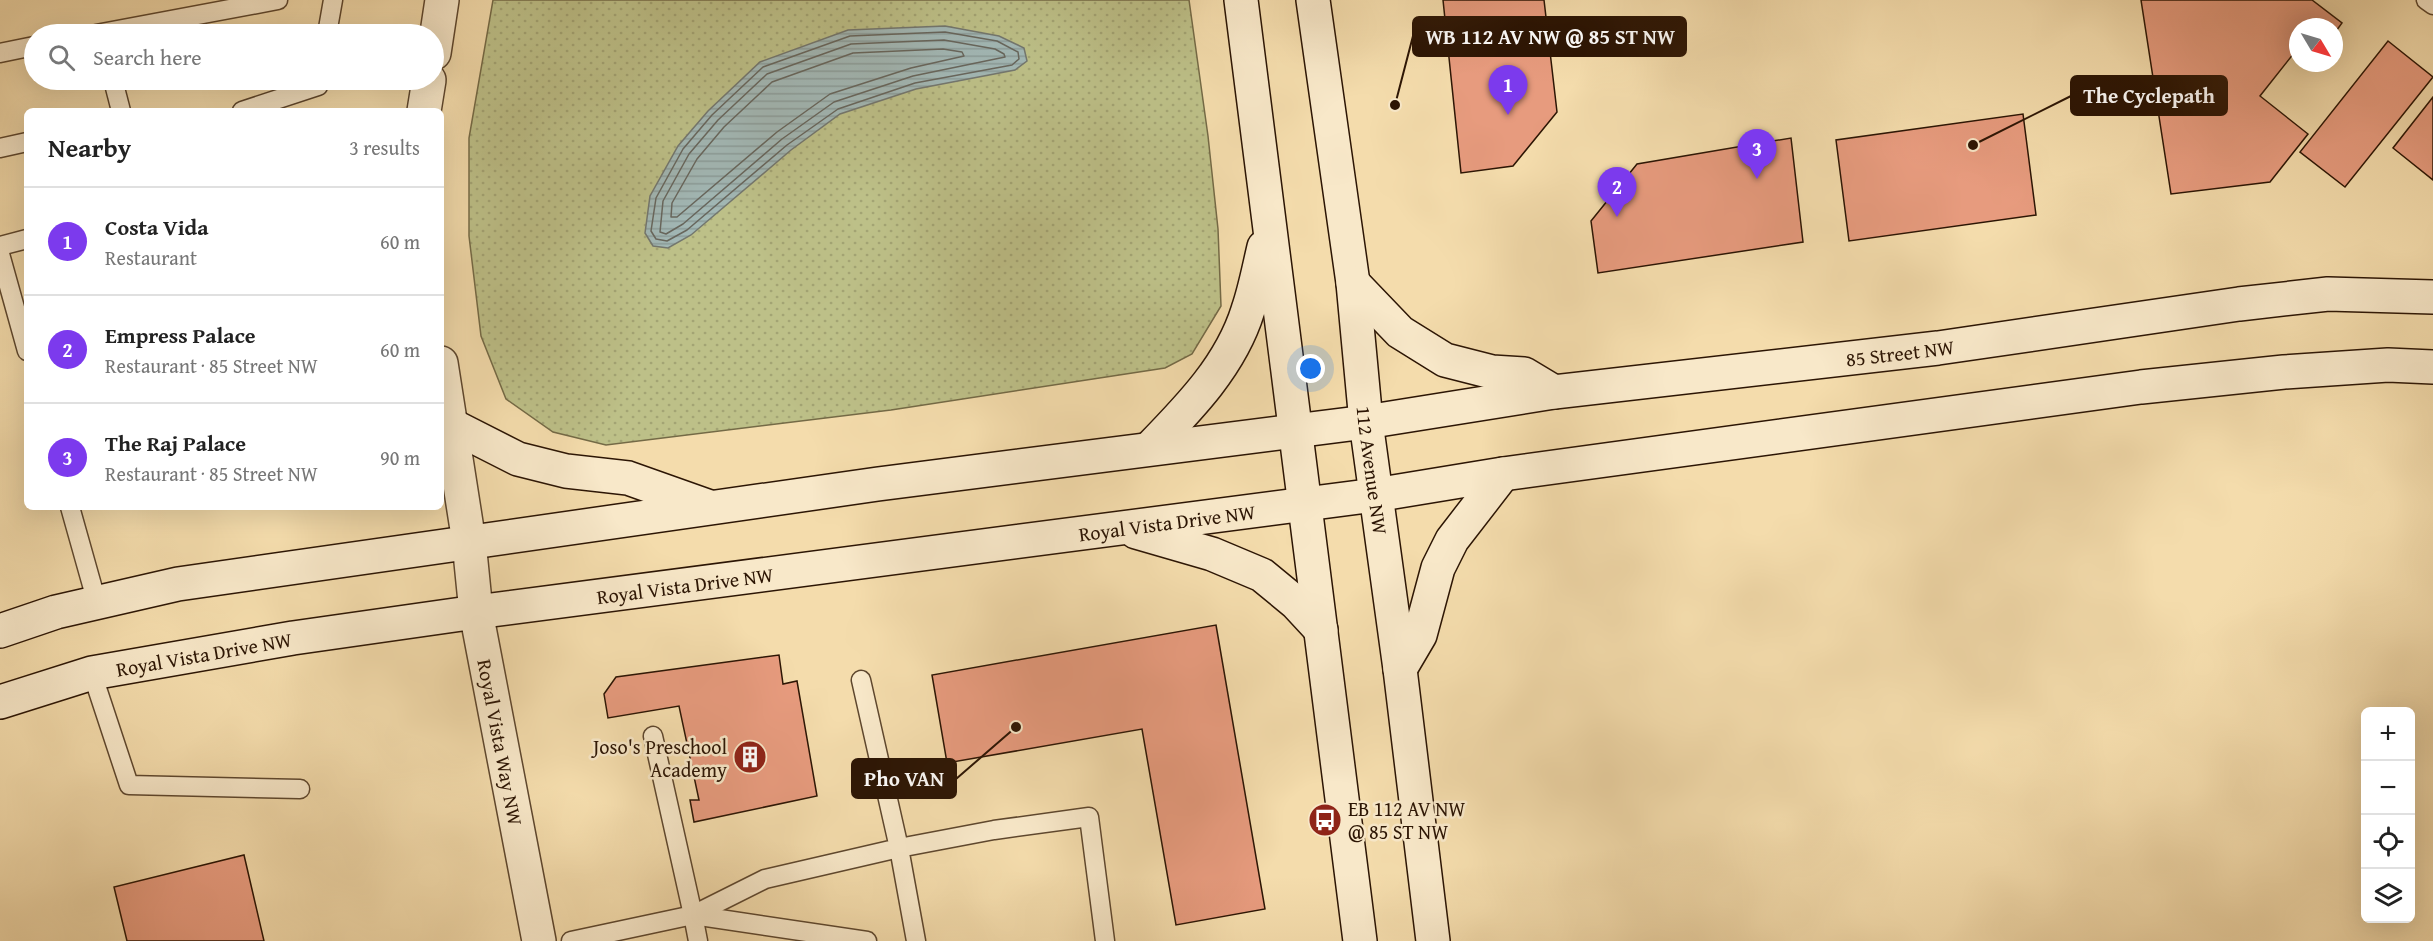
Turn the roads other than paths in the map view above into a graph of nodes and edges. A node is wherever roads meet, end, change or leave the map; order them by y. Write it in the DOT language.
graph roads {
  1 [pos="278,0"];
  2 [pos="333,0"];
  3 [pos="439,0"];
  4 [pos="1241,0"];
  5 [pos="1313,0"];
  6 [pos="2426,0"];
  7 [pos="2433,5"];
  8 [pos="152,24"];
  9 [pos="329,24"];
  10 [pos="437,24"];
  11 [pos="24,48"];
  12 [pos="0,53"];
  13 [pos="116,90"];
  14 [pos="306,90"];
  15 [pos="427,90"];
  16 [pos="120,108"];
  17 [pos="251,108"];
  18 [pos="424,108"];
  19 [pos="24,143"];
  20 [pos="0,148"];
  21 [pos="1268,228"];
  22 [pos="24,240"];
  23 [pos="0,246"];
  24 [pos="0,254"];
  25 [pos="1353,283"];
  26 [pos="2433,297"];
  27 [pos="24,338"];
  28 [pos="2433,367"];
  29 [pos="444,382"];
  30 [pos="1554,392"];
  31 [pos="1366,422"];
  32 [pos="451,425"];
  33 [pos="1294,431"];
  34 [pos="1150,448"];
  35 [pos="1503,474"];
  36 [pos="1375,495"];
  37 [pos="1303,504"];
  38 [pos="712,507"];
  39 [pos="71,510"];
  40 [pos="1122,528"];
  41 [pos="469,542"];
  42 [pos="97,603"];
  43 [pos="476,612"];
  44 [pos="1322,630"];
  45 [pos="0,631"];
  46 [pos="1400,669"];
  47 [pos="92,673"];
  48 [pos="861,680"];
  49 [pos="0,702"];
  50 [pos="653,736"];
  51 [pos="300,789"];
  52 [pos="899,848"];
  53 [pos="693,915"];
  54 [pos="539,941"];
  55 [pos="571,941"];
  56 [pos="698,941"];
  57 [pos="867,941"];
  58 [pos="916,941"];
  59 [pos="1105,941"];
  60 [pos="1360,941"];
  61 [pos="1433,941"];
  1 -- 8 [label="lane"];
  2 -- 9 [label="lane"];
  3 -- 10 [label="street"];
  4 -- 21 [label="street"];
  5 -- 25 [label="street, 112 Avenue NW"];
  6 -- 7 [label="lane"];
  11 -- 12 [label="lane"];
  13 -- 16 [label="lane"];
  14 -- 17 [label="lane"];
  15 -- 18 [label="street"];
  19 -- 20 [label="lane"];
  21 -- 33 [label="street"];
  21 -- 34 [label="street"];
  22 -- 23 [label="lane"];
  24 -- 27 [label="lane"];
  25 -- 30 [label="street"];
  25 -- 31 [label="street, 112 Avenue NW"];
  26 -- 30 [label="street, 85 Street NW"];
  28 -- 35 [label="street"];
  29 -- 32 [label="street, Royal Vista Way NW"];
  30 -- 31 [label="street, 85 Street NW"];
  31 -- 33 [label="street"];
  31 -- 36 [label="street, 112 Avenue NW"];
  32 -- 38 [label="street"];
  32 -- 41 [label="street, Royal Vista Way NW"];
  33 -- 34 [label="street"];
  33 -- 37 [label="street"];
  34 -- 38 [label="street"];
  35 -- 36 [label="street"];
  35 -- 46 [label="street"];
  36 -- 37 [label="street, Royal Vista Drive NW"];
  36 -- 46 [label="street, 112 Avenue NW"];
  37 -- 40 [label="street, Royal Vista Drive NW"];
  37 -- 44 [label="street"];
  38 -- 41 [label="street"];
  39 -- 42 [label="lane"];
  40 -- 43 [label="street, Royal Vista Drive NW"];
  40 -- 44 [label="street"];
  41 -- 42 [label="street"];
  41 -- 43 [label="street, Royal Vista Way NW"];
  42 -- 45 [label="street"];
  43 -- 47 [label="street, Royal Vista Drive NW"];
  43 -- 54 [label="street, Royal Vista Way NW"];
  44 -- 60 [label="street"];
  46 -- 61 [label="street, 112 Avenue NW"];
  47 -- 49 [label="street, Royal Vista Drive NW"];
  47 -- 51 [label="lane"];
  48 -- 52 [label="lane"];
  50 -- 53 [label="lane"];
  52 -- 53 [label="lane"];
  52 -- 58 [label="lane"];
  52 -- 59 [label="lane"];
  53 -- 55 [label="lane"];
  53 -- 56 [label="lane"];
  53 -- 57 [label="lane"];
}
